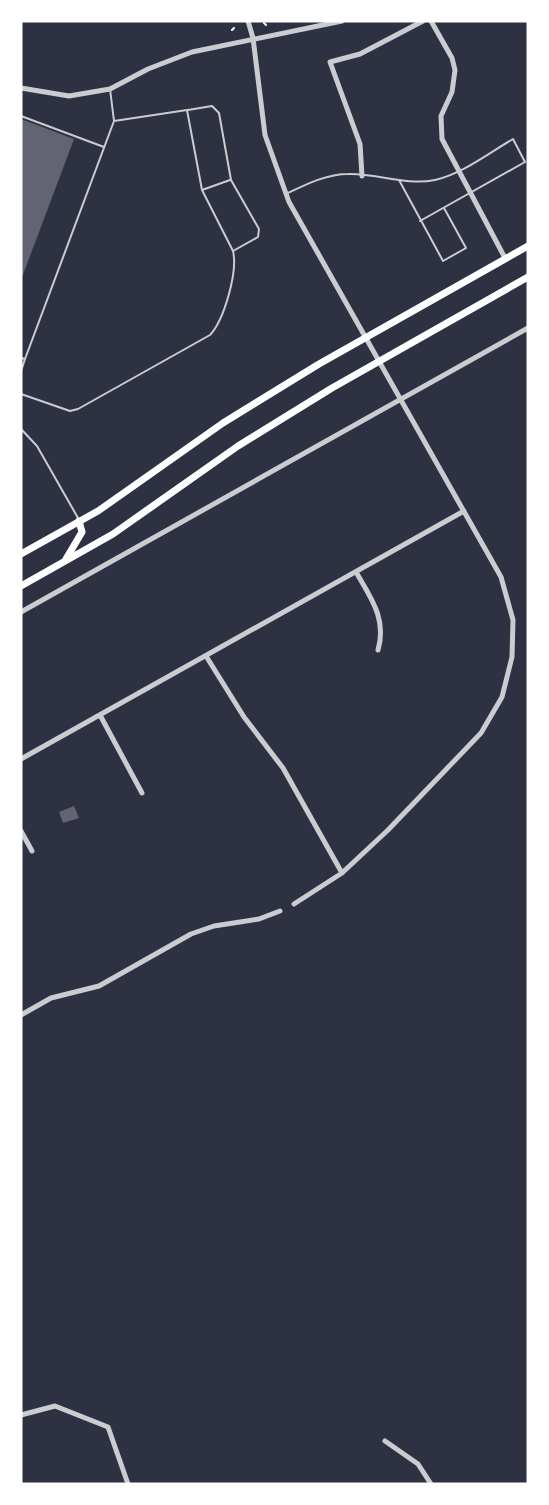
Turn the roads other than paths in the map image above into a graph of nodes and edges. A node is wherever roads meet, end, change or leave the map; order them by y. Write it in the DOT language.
graph roads {
  1 [pos="248,21"];
  2 [pos="342,21"];
  3 [pos="423,21"];
  4 [pos="431,21"];
  5 [pos="253,38"];
  6 [pos="21,88"];
  7 [pos="110,89"];
  8 [pos="187,110"];
  9 [pos="21,116"];
  10 [pos="114,121"];
  11 [pos="104,147"];
  12 [pos="457,171"];
  13 [pos="362,176"];
  14 [pos="231,180"];
  15 [pos="399,180"];
  16 [pos="202,190"];
  17 [pos="286,194"];
  18 [pos="470,194"];
  19 [pos="444,208"];
  20 [pos="420,221"];
  21 [pos="528,246"];
  22 [pos="233,251"];
  23 [pos="505,258"];
  24 [pos="528,278"];
  25 [pos="528,328"];
  26 [pos="366,338"];
  27 [pos="23,359"];
  28 [pos="379,361"];
  29 [pos="21,371"];
  30 [pos="21,394"];
  31 [pos="400,399"];
  32 [pos="21,429"];
  33 [pos="464,511"];
  34 [pos="79,521"];
  35 [pos="21,554"];
  36 [pos="65,561"];
  37 [pos="356,572"];
  38 [pos="21,586"];
  39 [pos="21,612"];
  40 [pos="378,650"];
  41 [pos="206,656"];
  42 [pos="100,715"];
  43 [pos="21,759"];
  44 [pos="142,793"];
  45 [pos="21,831"];
  46 [pos="32,851"];
  47 [pos="342,873"];
  48 [pos="294,904"];
  49 [pos="280,911"];
  50 [pos="21,1015"];
  51 [pos="21,1415"];
  52 [pos="385,1441"];
  53 [pos="128,1484"];
  54 [pos="431,1484"];
  1 -- 5 [label="street"];
  2 -- 5 [label="street"];
  3 -- 13 [label="street"];
  4 -- 12 [label="street"];
  5 -- 7 [label="street"];
  5 -- 17 [label="street"];
  6 -- 7 [label="street"];
  7 -- 10 [label="lane"];
  8 -- 10 [label="lane"];
  8 -- 14 [label="lane"];
  8 -- 16 [label="lane"];
  9 -- 11 [label="lane"];
  10 -- 11 [label="lane"];
  11 -- 27 [label="lane"];
  12 -- 15 [label="lane"];
  12 -- 18 [label="street"];
  12 -- 18 [label="lane"];
  13 -- 15 [label="lane"];
  13 -- 17 [label="lane"];
  14 -- 16 [label="lane"];
  14 -- 22 [label="lane"];
  15 -- 20 [label="lane"];
  16 -- 22 [label="lane"];
  17 -- 26 [label="street"];
  18 -- 19 [label="lane"];
  18 -- 23 [label="street"];
  19 -- 20 [label="lane"];
  19 -- 20 [label="lane"];
  21 -- 23 [label="main road"];
  22 -- 30 [label="lane"];
  23 -- 26 [label="main road"];
  24 -- 28 [label="main road"];
  25 -- 31 [label="street"];
  26 -- 28 [label="street"];
  26 -- 34 [label="main road"];
  27 -- 29 [label="lane"];
  28 -- 31 [label="street"];
  28 -- 36 [label="main road"];
  31 -- 33 [label="street"];
  31 -- 39 [label="street"];
  32 -- 34 [label="lane"];
  33 -- 37 [label="street"];
  33 -- 47 [label="street"];
  34 -- 35 [label="main road"];
  34 -- 36 [label="main road"];
  36 -- 38 [label="main road"];
  37 -- 40 [label="street"];
  37 -- 41 [label="street"];
  41 -- 42 [label="street"];
  41 -- 47 [label="street"];
  42 -- 43 [label="street"];
  42 -- 44 [label="street"];
  45 -- 46 [label="street"];
  47 -- 48 [label="street"];
  49 -- 50 [label="street"];
  51 -- 53 [label="street"];
  52 -- 54 [label="street"];
}
